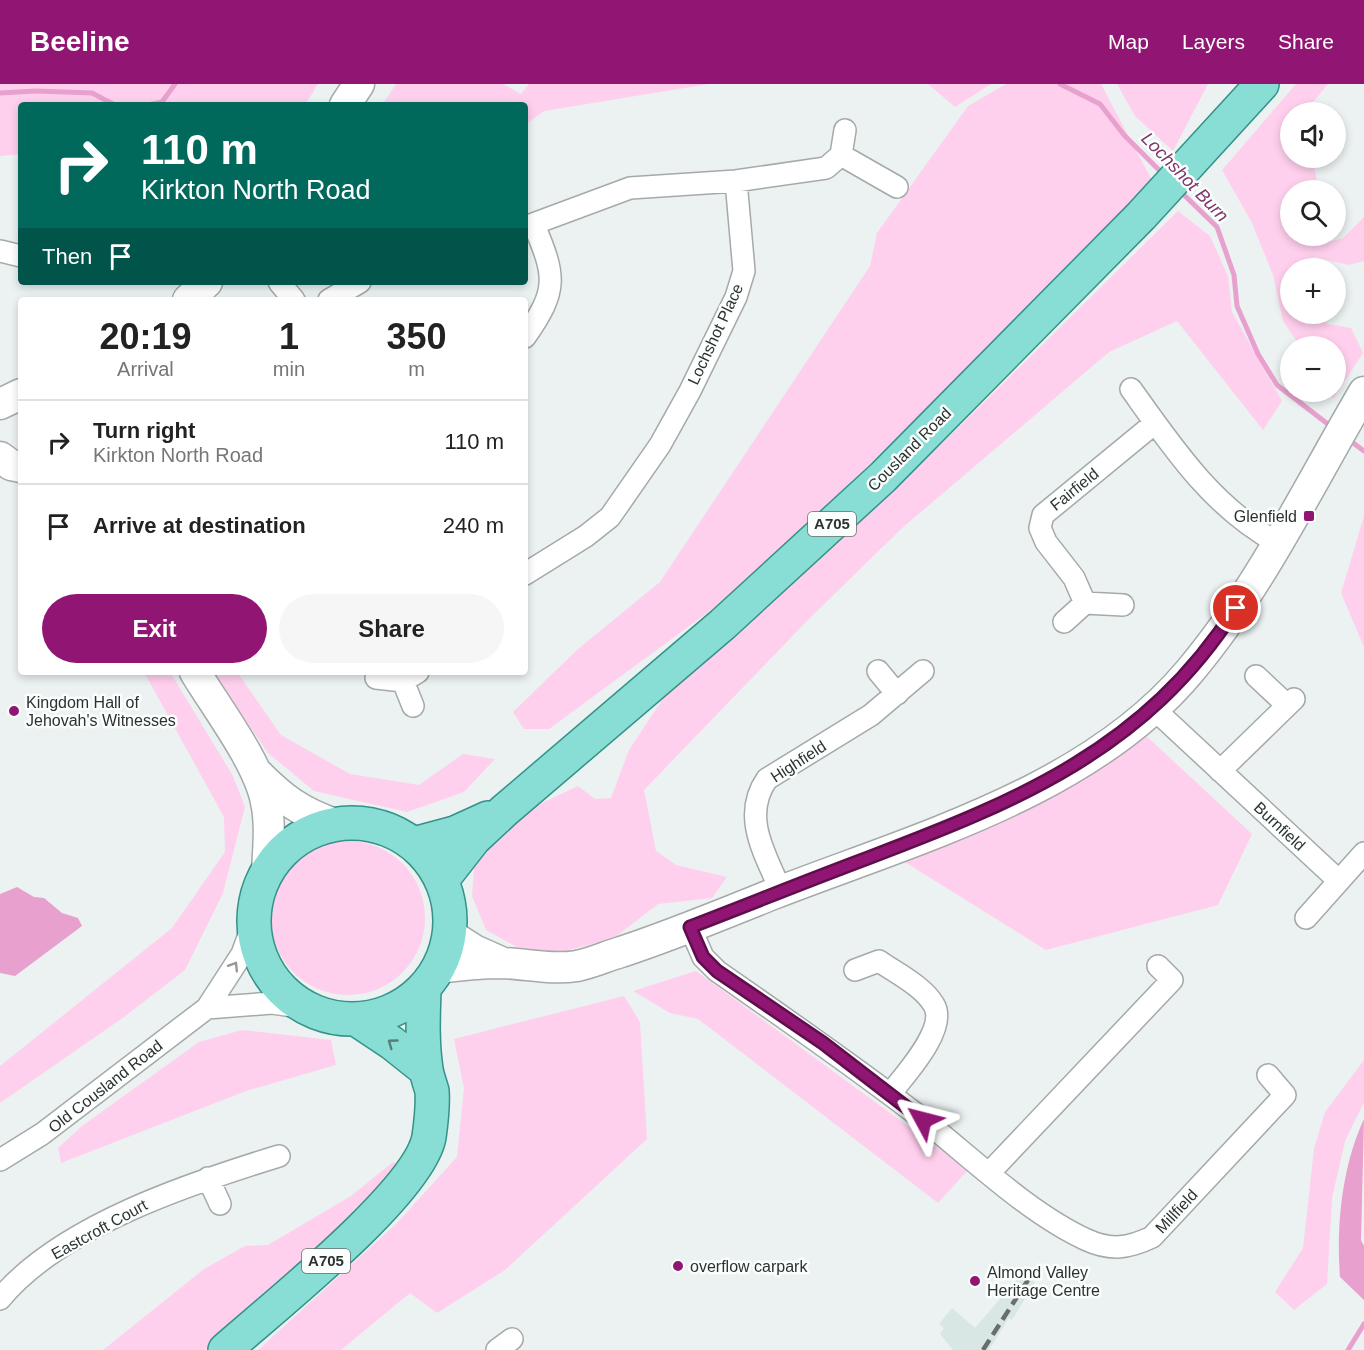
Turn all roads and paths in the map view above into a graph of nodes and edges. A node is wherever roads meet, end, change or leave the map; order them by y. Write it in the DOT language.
graph roads {
  1 [pos="359,84"];
  2 [pos="1262,84"];
  3 [pos="347,102"];
  4 [pos="845,130"];
  5 [pos="842,155"];
  6 [pos="736,181"];
  7 [pos="897,188"];
  8 [pos="530,226"];
  9 [pos="0,251"];
  10 [pos="18,255"];
  11 [pos="282,285"];
  12 [pos="355,285"];
  13 [pos="292,297"];
  14 [pos="334,297"];
  15 [pos="528,333"];
  16 [pos="1131,389"];
  17 [pos="1364,392"];
  18 [pos="1155,423"];
  19 [pos="1278,543"];
  20 [pos="528,572"];
  21 [pos="1085,603"];
  22 [pos="1123,605"];
  23 [pos="1064,622"];
  24 [pos="878,671"];
  25 [pos="923,671"];
  26 [pos="197,675"];
  27 [pos="410,676"];
  28 [pos="1256,676"];
  29 [pos="376,678"];
  30 [pos="897,694"];
  31 [pos="413,706"];
  32 [pos="1153,708"];
  33 [pos="255,771"];
  34 [pos="1220,771"];
  35 [pos="504,811"];
  36 [pos="335,824"];
  37 [pos="414,844"];
  38 [pos="1364,854"];
  39 [pos="267,872"];
  40 [pos="442,880"];
  41 [pos="1339,881"];
  42 [pos="781,891"];
  43 [pos="1306,918"];
  44 [pos="254,921"];
  45 [pos="690,927"];
  46 [pos="449,934"];
  47 [pos="504,963"];
  48 [pos="1158,966"];
  49 [pos="855,970"];
  50 [pos="431,980"];
  51 [pos="207,1008"];
  52 [pos="306,1008"];
  53 [pos="356,1019"];
  54 [pos="426,1070"];
  55 [pos="1268,1075"];
  56 [pos="890,1094"];
  57 [pos="279,1156"];
  58 [pos="0,1160"];
  59 [pos="990,1172"];
  60 [pos="208,1178"];
  61 [pos="220,1204"];
  62 [pos="0,1299"];
  63 [pos="225,1350"];
  1 -- 3 [label="main road"];
  2 -- 35 [label="main road, Cousland Road / A705"];
  4 -- 5 [label="street"];
  5 -- 6 [label="street"];
  5 -- 7 [label="street"];
  6 -- 8 [label="street"];
  6 -- 20 [label="street, Lochshot Place"];
  8 -- 15 [label="street"];
  9 -- 10 [label="street"];
  11 -- 13 [label="street"];
  12 -- 14 [label="street"];
  16 -- 18 [label="street"];
  17 -- 19 [label="main road"];
  18 -- 19 [label="street"];
  18 -- 21 [label="street, Fairfield"];
  19 -- 32 [label="main road"];
  21 -- 22 [label="street"];
  21 -- 23 [label="street"];
  24 -- 30 [label="street"];
  25 -- 30 [label="street, Highfield"];
  26 -- 33 [label="main road"];
  27 -- 29 [label="street"];
  27 -- 31 [label="street"];
  28 -- 34 [label="street"];
  30 -- 42 [label="street, Highfield"];
  32 -- 34 [label="street, Burnfield"];
  32 -- 42 [label="main road"];
  33 -- 36 [label="main road"];
  33 -- 39 [label="main road"];
  34 -- 41 [label="street, Burnfield"];
  35 -- 37 [label="main road, Cousland Road / A705"];
  35 -- 40 [label="main road, Cousland Road / A705"];
  36 -- 37 [label="main road, A705"];
  36 -- 39 [label="main road, A705"];
  37 -- 40 [label="main road, A705"];
  38 -- 41 [label="street"];
  39 -- 44 [label="main road, A705"];
  40 -- 46 [label="main road, A705"];
  41 -- 43 [label="street"];
  42 -- 45 [label="main road"];
  51 -- 44 [label="street, Old Cousland Road, one-way"];
  44 -- 52 [label="main road, A705"];
  45 -- 47 [label="main road"];
  45 -- 56 [label="street, Millfield"];
  46 -- 47 [label="main road"];
  46 -- 50 [label="main road, A705"];
  47 -- 50 [label="main road"];
  48 -- 59 [label="street"];
  49 -- 56 [label="street"];
  50 -- 53 [label="main road, A705"];
  50 -- 54 [label="main road, A705"];
  51 -- 52 [label="street"];
  51 -- 58 [label="street, Old Cousland Road"];
  52 -- 53 [label="main road, A705"];
  54 -- 53 [label="main road, A705, one-way"];
  54 -- 63 [label="main road, A705"];
  55 -- 59 [label="street, Millfield"];
  56 -- 59 [label="street, Millfield"];
  57 -- 60 [label="street, Eastcroft Court"];
  60 -- 61 [label="street"];
  60 -- 62 [label="street, Eastcroft Court"];
}
